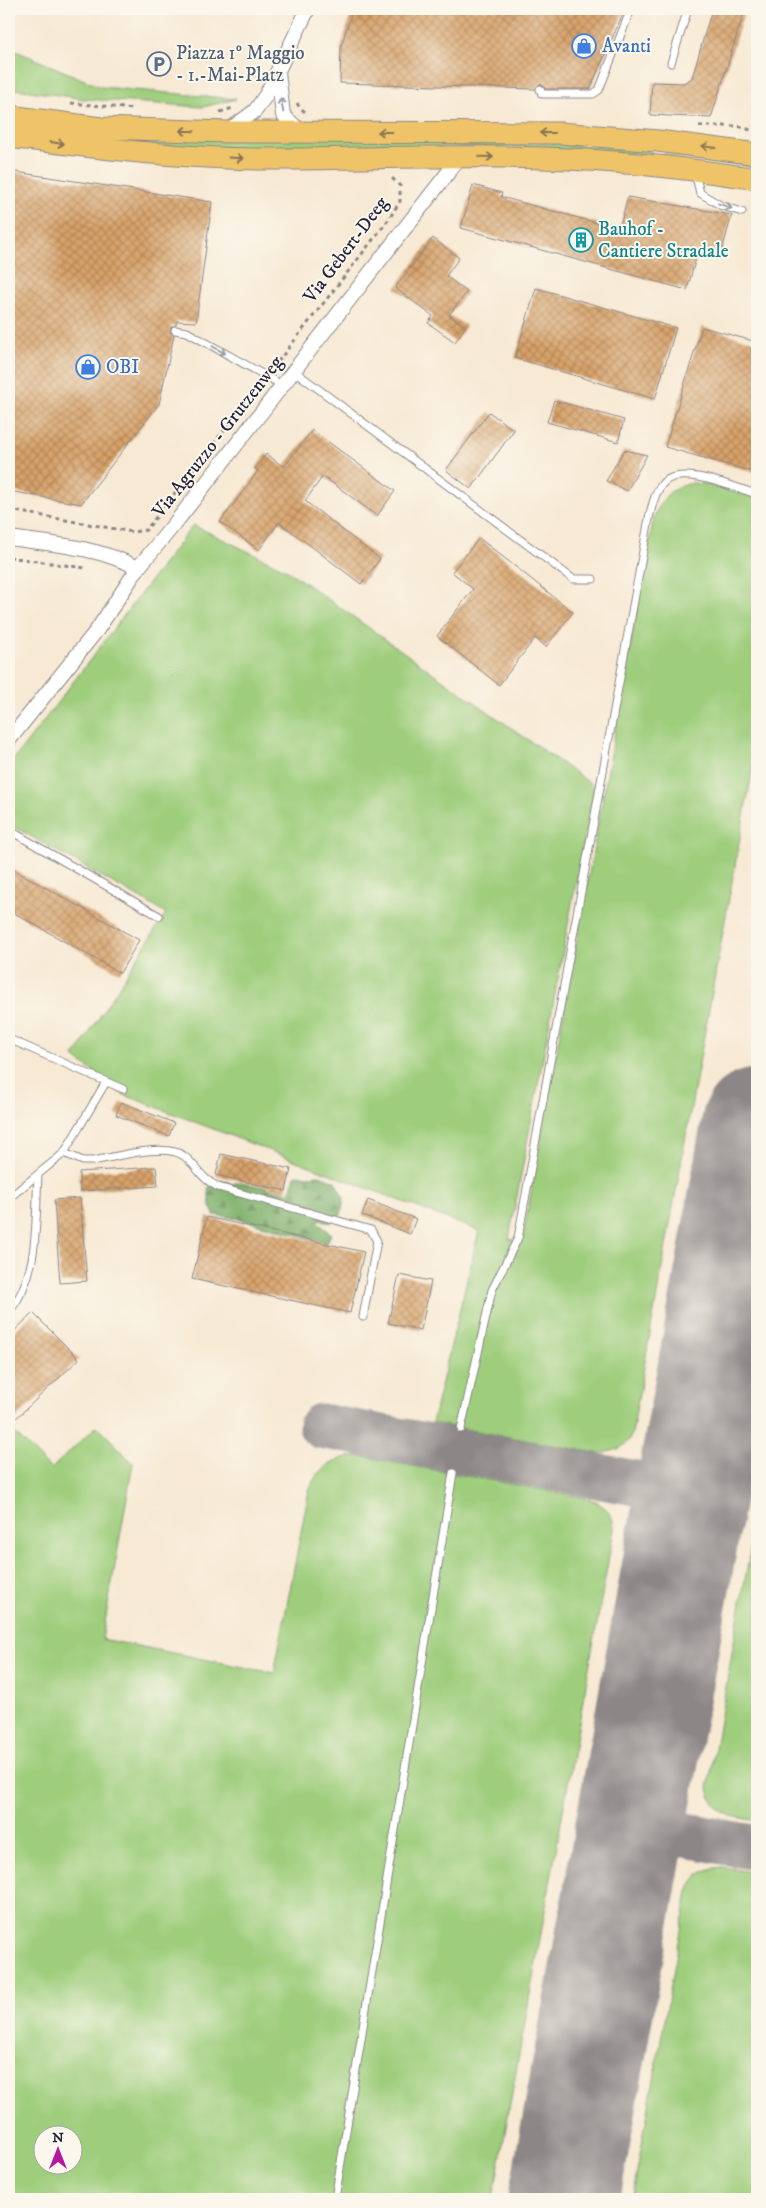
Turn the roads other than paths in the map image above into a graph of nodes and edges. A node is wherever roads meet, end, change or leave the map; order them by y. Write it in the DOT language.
graph roads {
  1 [pos="308,9"];
  2 [pos="630,9"];
  3 [pos="688,9"];
  4 [pos="671,63"];
  5 [pos="278,72"];
  6 [pos="540,89"];
  7 [pos="9,116"];
  8 [pos="227,132"];
  9 [pos="301,132"];
  10 [pos="9,137"];
  11 [pos="757,154"];
  12 [pos="454,156"];
  13 [pos="694,170"];
  14 [pos="757,179"];
  15 [pos="742,212"];
  16 [pos="175,330"];
  17 [pos="293,370"];
  18 [pos="282,384"];
  19 [pos="757,494"];
  20 [pos="9,538"];
  21 [pos="138,568"];
  22 [pos="593,579"];
  23 [pos="9,740"];
  24 [pos="9,830"];
  25 [pos="159,916"];
  26 [pos="9,1039"];
  27 [pos="106,1082"];
  28 [pos="123,1089"];
  29 [pos="64,1152"];
  30 [pos="38,1175"];
  31 [pos="9,1198"];
  32 [pos="9,1312"];
  33 [pos="363,1317"];
  34 [pos="461,1429"];
  35 [pos="453,1473"];
  36 [pos="334,2199"];
  1 -- 5 [label="street"];
  2 -- 6 [label="lane"];
  3 -- 4 [label="lane"];
  5 -- 8 [label="street"];
  9 -- 5 [label="street, one-way"];
  8 -- 7 [label="main road, one-way"];
  8 -- 9 [label="main road"];
  11 -- 9 [label="main road, one-way"];
  10 -- 12 [label="main road, one-way"];
  12 -- 13 [label="main road, one-way"];
  12 -- 17 [label="street, Via Agruzzo - Grutzenweg"];
  13 -- 14 [label="main road"];
  13 -- 15 [label="lane, one-way"];
  16 -- 18 [label="lane, one-way"];
  17 -- 18 [label="street, Via Agruzzo - Grutzenweg"];
  17 -- 22 [label="lane"];
  18 -- 21 [label="street, Via Agruzzo - Grutzenweg"];
  19 -- 34 [label="lane"];
  20 -- 21 [label="street"];
  21 -- 23 [label="street, Via Agruzzo - Grutzenweg"];
  24 -- 25 [label="lane"];
  26 -- 27 [label="lane"];
  27 -- 28 [label="lane"];
  27 -- 29 [label="lane"];
  29 -- 30 [label="lane"];
  29 -- 33 [label="lane"];
  30 -- 31 [label="lane"];
  30 -- 32 [label="lane"];
  35 -- 36 [label="lane"];
}
